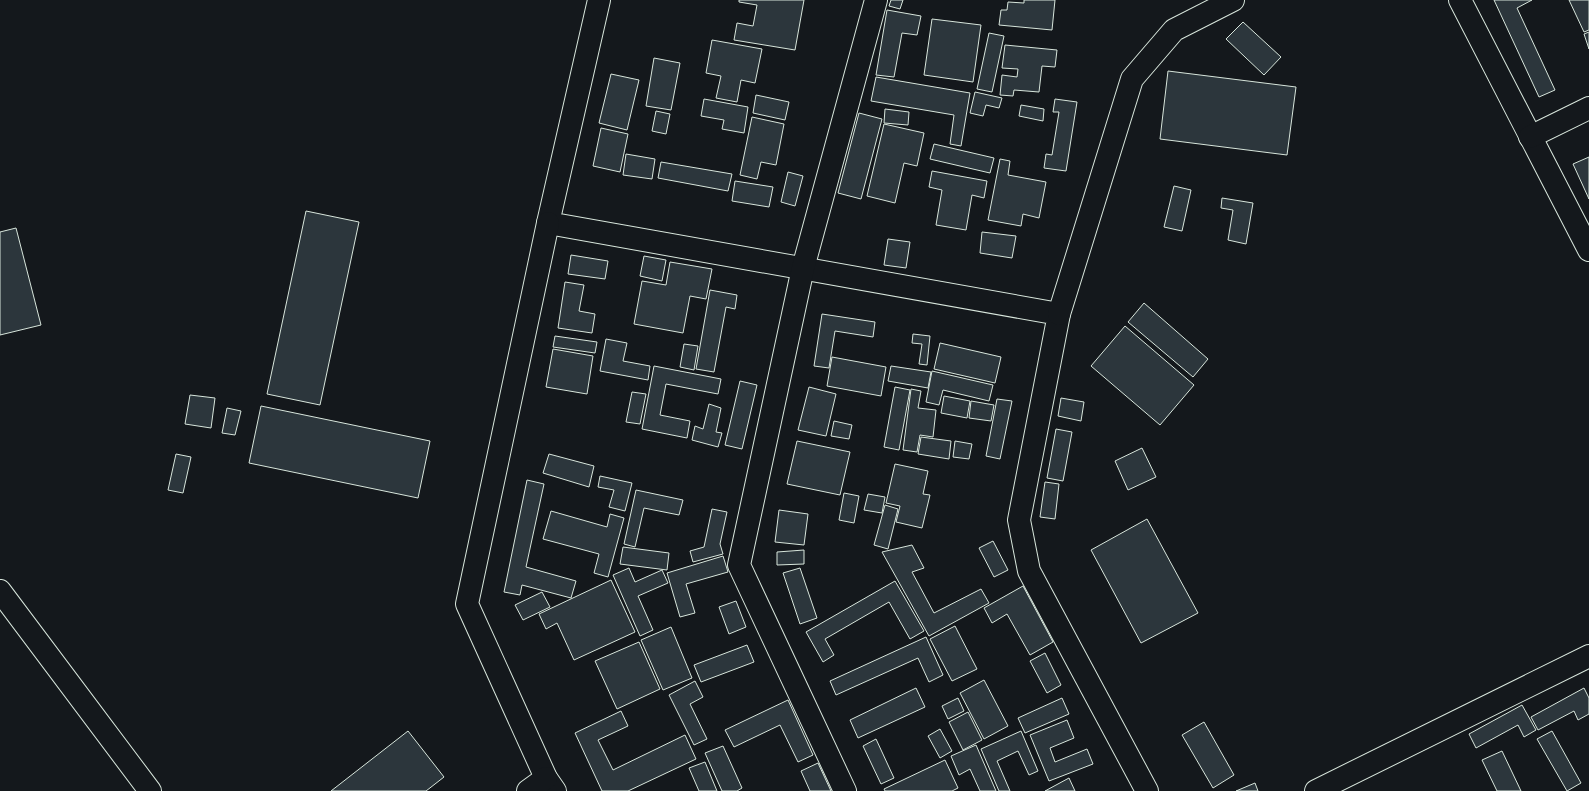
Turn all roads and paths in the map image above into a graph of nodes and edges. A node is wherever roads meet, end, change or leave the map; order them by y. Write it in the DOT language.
graph roads {
  1 [pos="599,0"];
  2 [pos="876,0"];
  3 [pos="1233,0"];
  4 [pos="1460,0"];
  5 [pos="1589,108"];
  6 [pos="1530,137"];
  7 [pos="548,223"];
  8 [pos="1589,250"];
  9 [pos="803,268"];
  10 [pos="1059,314"];
  11 [pos="0,591"];
  12 [pos="1589,656"];
  13 [pos="551,785"];
  14 [pos="147,789"];
  15 [pos="528,791"];
  16 [pos="845,791"];
  17 [pos="1147,791"];
  18 [pos="1316,791"];
  1 -- 7 [label="street"];
  2 -- 9 [label="street"];
  3 -- 10 [label="street"];
  4 -- 6 [label="street"];
  5 -- 6 [label="street"];
  6 -- 8 [label="street"];
  7 -- 9 [label="street"];
  7 -- 13 [label="street"];
  9 -- 10 [label="street"];
  9 -- 16 [label="street"];
  10 -- 17 [label="street"];
  11 -- 14 [label="street"];
  12 -- 18 [label="street"];
  13 -- 15 [label="street"];
}
